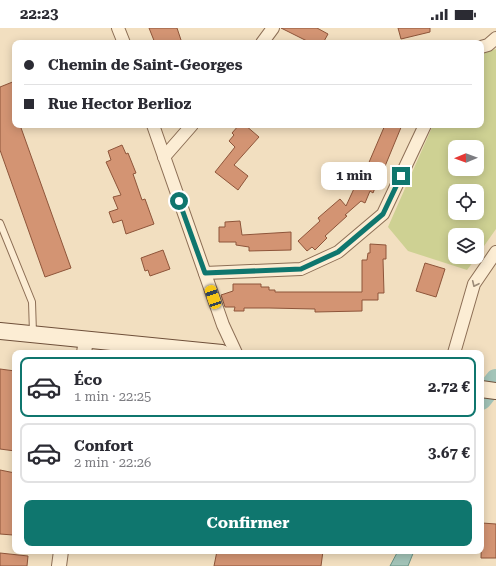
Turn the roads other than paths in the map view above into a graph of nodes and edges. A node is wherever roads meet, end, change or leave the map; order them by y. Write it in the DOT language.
graph roads {
  1 [pos="118,28"];
  2 [pos="273,28"];
  3 [pos="496,38"];
  4 [pos="123,40"];
  5 [pos="264,40"];
  6 [pos="484,46"];
  7 [pos="154,128"];
  8 [pos="189,128"];
  9 [pos="424,128"];
  10 [pos="164,157"];
  11 [pos="0,223"];
  12 [pos="496,252"];
  13 [pos="205,273"];
  14 [pos="0,330"];
  15 [pos="33,333"];
  16 [pos="85,346"];
  17 [pos="163,350"];
  18 [pos="235,350"];
  19 [pos="455,350"];
  20 [pos="484,389"];
  21 [pos="496,391"];
  22 [pos="61,554"];
  23 [pos="59,566"];
  1 -- 4 [label="street"];
  2 -- 5 [label="street"];
  3 -- 6 [label="street"];
  7 -- 10 [label="street"];
  8 -- 10 [label="street"];
  9 -- 13 [label="street"];
  10 -- 13 [label="street"];
  11 -- 15 [label="lane"];
  12 -- 19 [label="street, one-way"];
  13 -- 18 [label="street"];
  14 -- 15 [label="main road"];
  15 -- 16 [label="main road"];
  16 -- 17 [label="main road"];
  20 -- 21 [label="main road"];
  22 -- 23 [label="street"];
}
